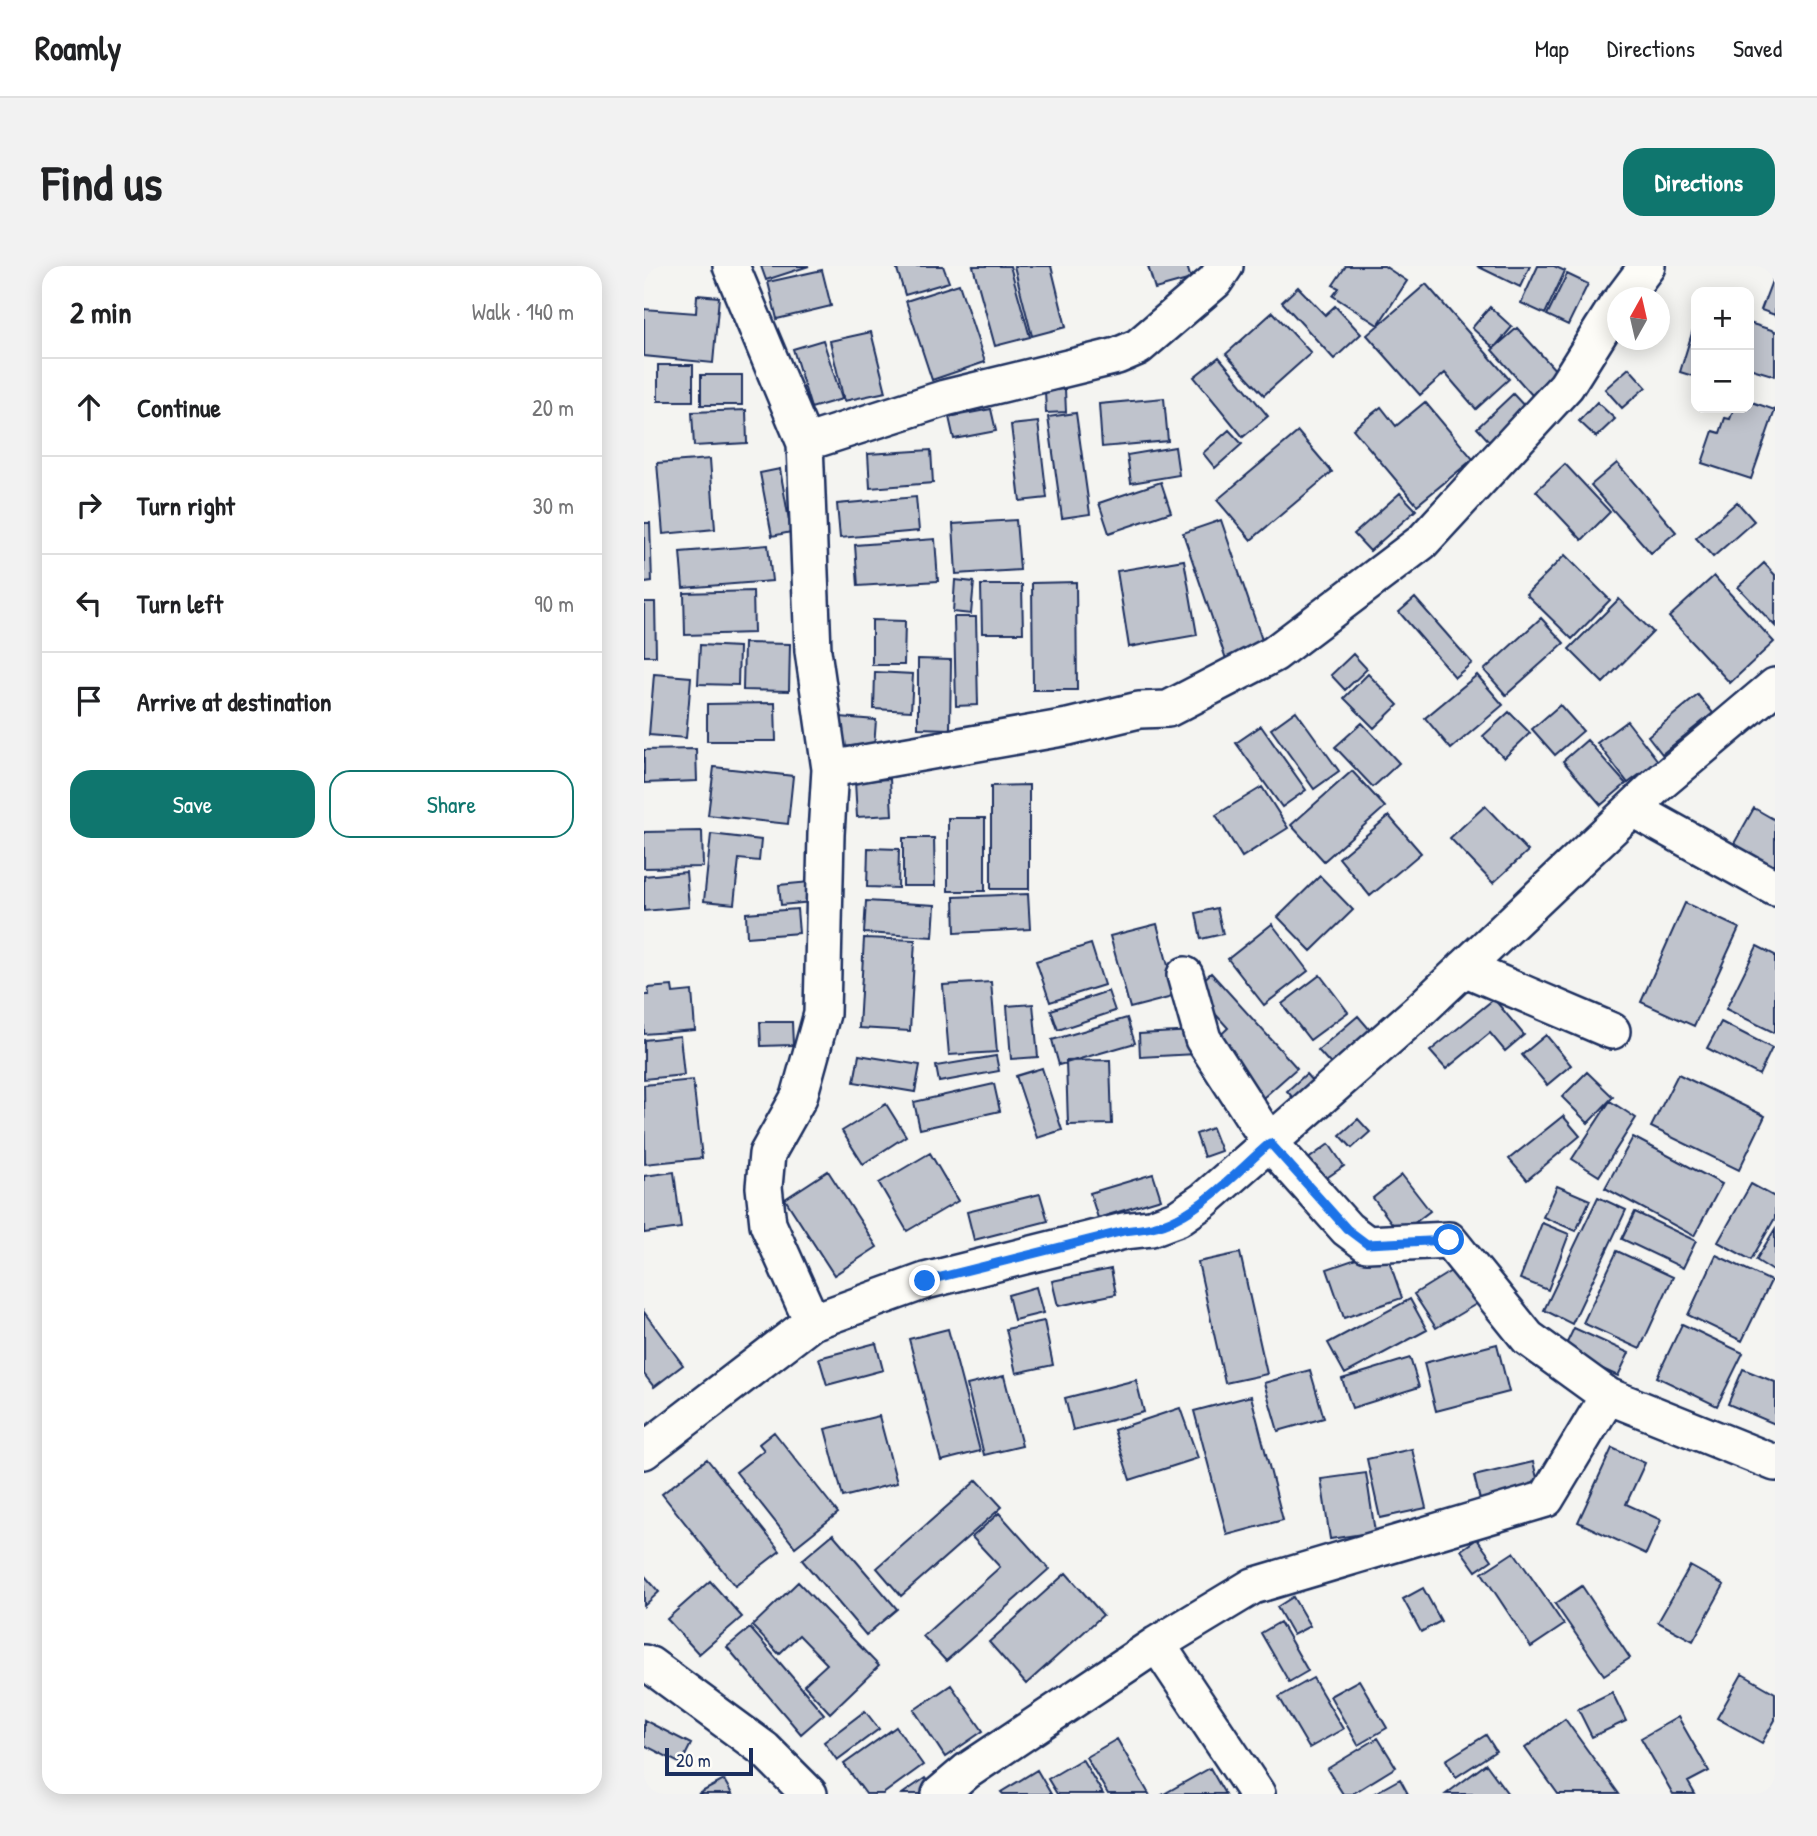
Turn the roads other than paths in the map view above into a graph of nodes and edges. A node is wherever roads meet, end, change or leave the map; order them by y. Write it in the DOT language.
graph roads {
  1 [pos="731,266"];
  2 [pos="1225,266"];
  3 [pos="1647,266"];
  4 [pos="1631,287"];
  5 [pos="1607,322"];
  6 [pos="805,443"];
  7 [pos="1775,686"];
  8 [pos="830,769"];
  9 [pos="1633,809"];
  10 [pos="1775,888"];
  11 [pos="1464,968"];
  12 [pos="1185,975"];
  13 [pos="1612,1031"];
  14 [pos="1270,1143"];
  15 [pos="812,1322"];
  16 [pos="1608,1396"];
  17 [pos="644,1451"];
  18 [pos="1774,1461"];
  19 [pos="1157,1644"];
  20 [pos="644,1663"];
  21 [pos="809,1794"];
  22 [pos="940,1794"];
  23 [pos="1257,1794"];
  1 -- 6 [label="street"];
  2 -- 6 [label="street"];
  3 -- 4 [label="street"];
  5 -- 8 [label="street"];
  6 -- 8 [label="street"];
  7 -- 9 [label="street"];
  8 -- 15 [label="street"];
  9 -- 10 [label="street"];
  9 -- 11 [label="street"];
  11 -- 13 [label="street"];
  11 -- 14 [label="street"];
  12 -- 14 [label="street"];
  14 -- 15 [label="street"];
  14 -- 16 [label="street"];
  15 -- 17 [label="street"];
  16 -- 18 [label="street"];
  16 -- 19 [label="street"];
  19 -- 22 [label="street"];
  19 -- 23 [label="street"];
  20 -- 21 [label="street"];
}
